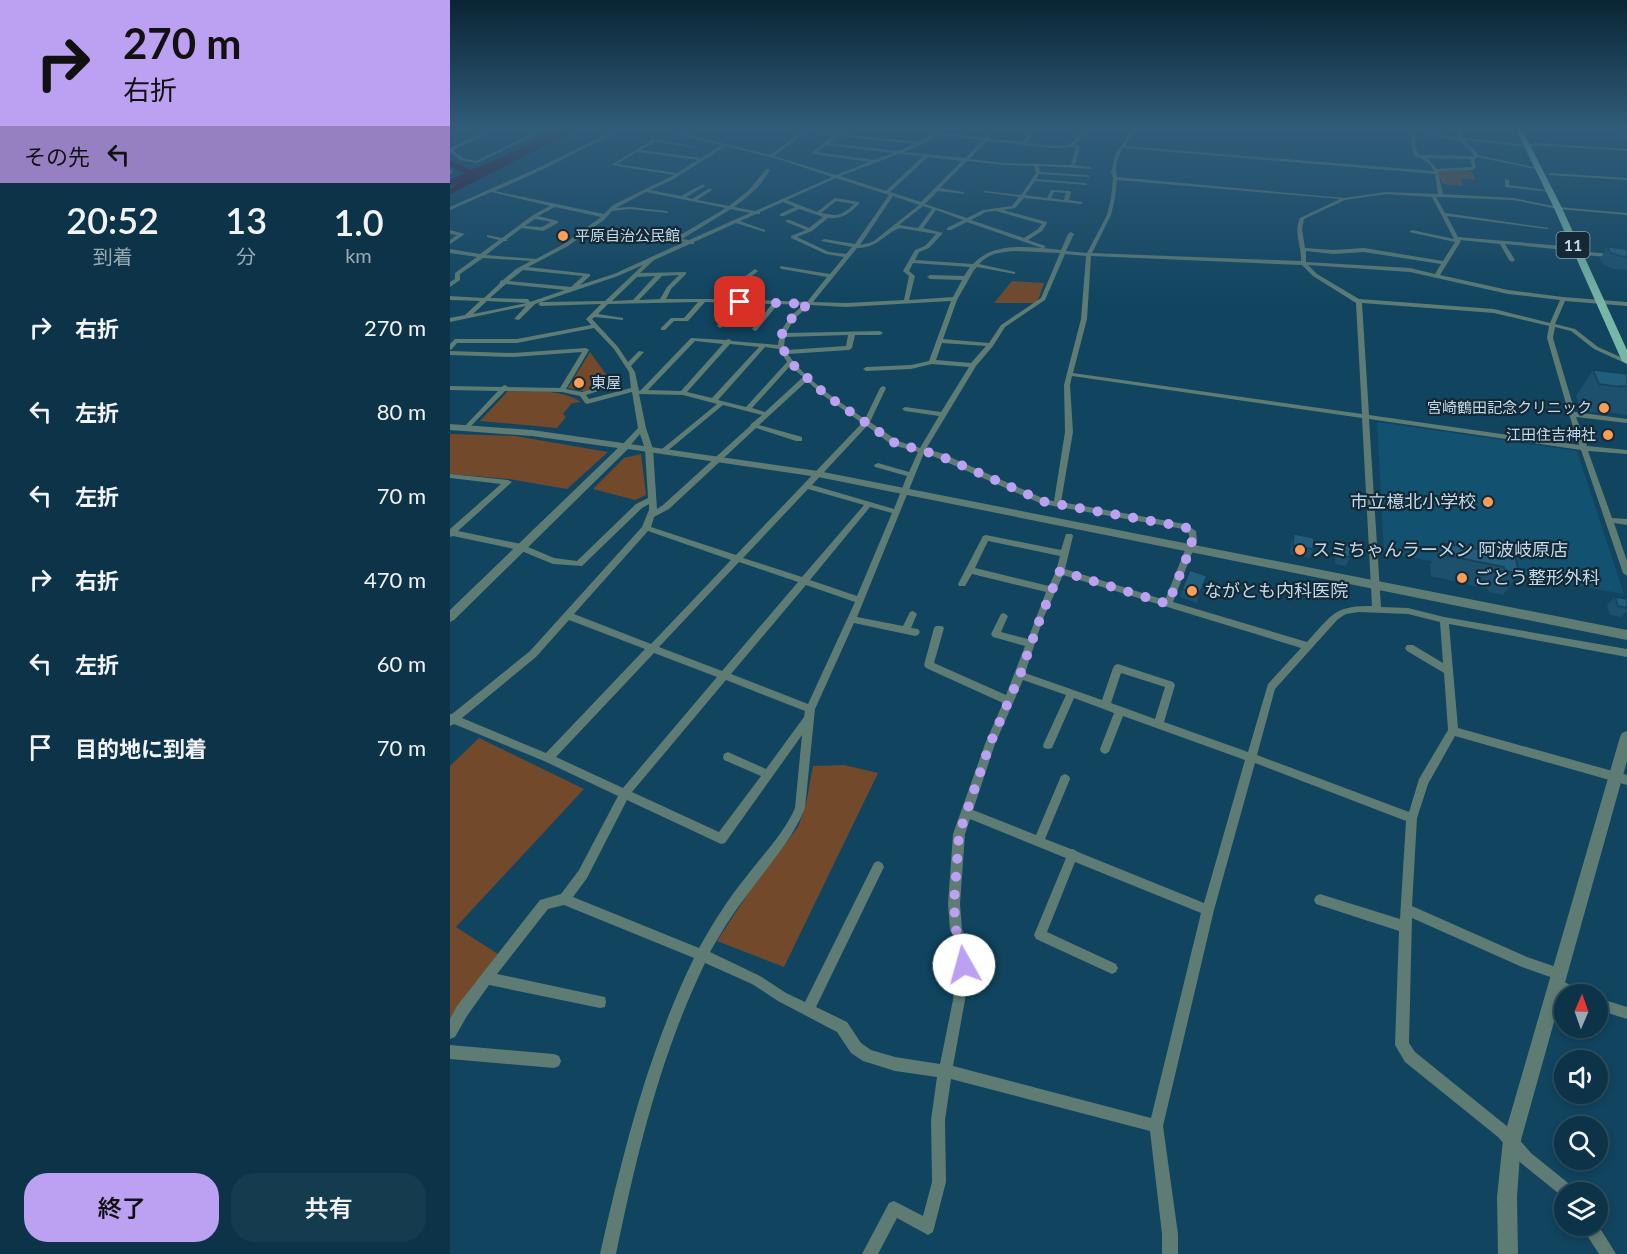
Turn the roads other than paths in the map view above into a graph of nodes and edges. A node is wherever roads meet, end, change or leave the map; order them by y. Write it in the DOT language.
graph roads {
  1 [pos="498,188"];
  2 [pos="653,188"];
  3 [pos="699,188"];
  4 [pos="753,188"];
  5 [pos="813,188"];
  6 [pos="870,188"];
  7 [pos="894,188"];
  8 [pos="1029,188"];
  9 [pos="1114,188"];
  10 [pos="1219,188"];
  11 [pos="1439,188"];
  12 [pos="1520,188"];
  13 [pos="1548,188"];
  14 [pos="1555,188"];
  15 [pos="710,189"];
  16 [pos="937,189"];
  17 [pos="491,191"];
  18 [pos="646,191"];
  19 [pos="1550,191"];
  20 [pos="985,192"];
  21 [pos="963,193"];
  22 [pos="888,194"];
  23 [pos="1441,195"];
  24 [pos="1022,197"];
  25 [pos="1434,197"];
  26 [pos="682,198"];
  27 [pos="1344,199"];
  28 [pos="693,200"];
  29 [pos="1048,200"];
  30 [pos="784,201"];
  31 [pos="1066,201"];
  32 [pos="1080,203"];
  33 [pos="923,204"];
  34 [pos="555,205"];
  35 [pos="730,207"];
  36 [pos="799,207"];
  37 [pos="935,208"];
  38 [pos="1562,208"];
  39 [pos="450,209"];
  40 [pos="611,210"];
  41 [pos="995,210"];
  42 [pos="666,212"];
  43 [pos="758,213"];
  44 [pos="818,213"];
  45 [pos="1444,214"];
  46 [pos="1627,214"];
  47 [pos="782,215"];
  48 [pos="828,215"];
  49 [pos="604,216"];
  50 [pos="534,217"];
  51 [pos="968,219"];
  52 [pos="788,220"];
  53 [pos="737,222"];
  54 [pos="523,227"];
  55 [pos="896,227"];
  56 [pos="1547,228"];
  57 [pos="920,229"];
  58 [pos="949,229"];
  59 [pos="810,230"];
  60 [pos="763,231"];
  61 [pos="450,232"];
  62 [pos="584,232"];
  63 [pos="1412,232"];
  64 [pos="662,233"];
  65 [pos="1071,234"];
  66 [pos="489,236"];
  67 [pos="683,236"];
  68 [pos="628,238"];
  69 [pos="506,240"];
  70 [pos="1025,240"];
  71 [pos="1457,240"];
  72 [pos="824,241"];
  73 [pos="450,242"];
  74 [pos="692,243"];
  75 [pos="1502,243"];
  76 [pos="856,246"];
  77 [pos="1304,249"];
  78 [pos="1575,249"];
  79 [pos="1051,250"];
  80 [pos="450,251"];
  81 [pos="1062,252"];
  82 [pos="1089,254"];
  83 [pos="1587,254"];
  84 [pos="483,256"];
  85 [pos="847,256"];
  86 [pos="1627,257"];
  87 [pos="534,260"];
  88 [pos="651,260"];
  89 [pos="1512,260"];
  90 [pos="912,261"];
  91 [pos="1303,263"];
  92 [pos="1444,263"];
  93 [pos="974,266"];
  94 [pos="782,267"];
  95 [pos="522,268"];
  96 [pos="755,272"];
  97 [pos="1013,273"];
  98 [pos="660,274"];
  99 [pos="636,275"];
  100 [pos="830,276"];
  101 [pos="1437,276"];
  102 [pos="930,277"];
  103 [pos="967,278"];
  104 [pos="502,282"];
  105 [pos="450,285"];
  106 [pos="573,290"];
  107 [pos="450,298"];
  108 [pos="488,298"];
  109 [pos="955,299"];
  110 [pos="1563,299"];
  111 [pos="663,300"];
  112 [pos="703,300"];
  113 [pos="635,301"];
  114 [pos="721,301"];
  115 [pos="1358,301"];
  116 [pos="1600,301"];
  117 [pos="607,302"];
  118 [pos="740,302"];
  119 [pos="906,302"];
  120 [pos="776,303"];
  121 [pos="1611,303"];
  122 [pos="533,304"];
  123 [pos="808,304"];
  124 [pos="1627,304"];
  125 [pos="594,315"];
  126 [pos="465,317"];
  127 [pos="517,319"];
  128 [pos="621,319"];
  129 [pos="450,320"];
  130 [pos="1552,325"];
  131 [pos="595,326"];
  132 [pos="720,326"];
  133 [pos="1623,327"];
  134 [pos="663,329"];
  135 [pos="755,329"];
  136 [pos="852,333"];
  137 [pos="880,333"];
  138 [pos="782,334"];
  139 [pos="729,341"];
  140 [pos="939,341"];
  141 [pos="991,345"];
  142 [pos="763,346"];
  143 [pos="450,348"];
  144 [pos="783,350"];
  145 [pos="641,352"];
  146 [pos="450,353"];
  147 [pos="790,362"];
  148 [pos="932,362"];
  149 [pos="1627,362"];
  150 [pos="629,365"];
  151 [pos="973,365"];
  152 [pos="866,369"];
  153 [pos="1070,374"];
  154 [pos="806,378"];
  155 [pos="611,386"];
  156 [pos="504,387"];
  157 [pos="450,388"];
  158 [pos="883,388"];
  159 [pos="562,390"];
  160 [pos="634,391"];
  161 [pos="644,391"];
  162 [pos="683,393"];
  163 [pos="582,394"];
  164 [pos="713,400"];
  165 [pos="722,403"];
  166 [pos="748,409"];
  167 [pos="905,409"];
  168 [pos="766,414"];
  169 [pos="1572,414"];
  170 [pos="944,415"];
  171 [pos="1365,416"];
  172 [pos="1627,422"];
  173 [pos="866,423"];
  174 [pos="753,425"];
  175 [pos="467,427"];
  176 [pos="451,428"];
  177 [pos="642,428"];
  178 [pos="799,439"];
  179 [pos="625,446"];
  180 [pos="649,448"];
  181 [pos="1584,448"];
  182 [pos="922,450"];
  183 [pos="665,451"];
  184 [pos="1627,452"];
  185 [pos="717,458"];
  186 [pos="878,465"];
  187 [pos="818,474"];
  188 [pos="911,475"];
  189 [pos="450,476"];
  190 [pos="807,486"];
  191 [pos="904,492"];
  192 [pos="651,500"];
  193 [pos="1057,504"];
  194 [pos="868,505"];
  195 [pos="896,512"];
  196 [pos="651,515"];
  197 [pos="1608,520"];
  198 [pos="1627,522"];
  199 [pos="646,528"];
  200 [pos="451,533"];
  201 [pos="1069,536"];
  202 [pos="521,547"];
  203 [pos="1191,547"];
  204 [pos="1065,554"];
  205 [pos="737,558"];
  206 [pos="970,570"];
  207 [pos="1060,571"];
  208 [pos="1627,573"];
  209 [pos="804,581"];
  210 [pos="962,584"];
  211 [pos="1376,584"];
  212 [pos="1051,590"];
  213 [pos="860,600"];
  214 [pos="1168,604"];
  215 [pos="1377,608"];
  216 [pos="913,614"];
  217 [pos="567,615"];
  218 [pos="1004,616"];
  219 [pos="450,617"];
  220 [pos="851,619"];
  221 [pos="1444,620"];
  222 [pos="939,628"];
  223 [pos="1627,628"];
  224 [pos="1627,635"];
  225 [pos="1031,644"];
  226 [pos="1308,646"];
  227 [pos="653,648"];
  228 [pos="1410,648"];
  229 [pos="1627,653"];
  230 [pos="1447,670"];
  231 [pos="1020,675"];
  232 [pos="724,676"];
  233 [pos="1072,693"];
  234 [pos="1009,701"];
  235 [pos="1104,705"];
  236 [pos="1120,710"];
  237 [pos="810,713"];
  238 [pos="451,720"];
  239 [pos="1159,724"];
  240 [pos="1453,731"];
  241 [pos="1627,737"];
  242 [pos="1048,745"];
  243 [pos="1105,749"];
  244 [pos="1250,757"];
  245 [pos="548,758"];
  246 [pos="728,758"];
  247 [pos="767,774"];
  248 [pos="1622,778"];
  249 [pos="1065,779"];
  250 [pos="625,793"];
  251 [pos="966,812"];
  252 [pos="1412,818"];
  253 [pos="1039,840"];
  254 [pos="1074,854"];
  255 [pos="879,867"];
  256 [pos="564,899"];
  257 [pos="1320,900"];
  258 [pos="1406,909"];
  259 [pos="1208,910"];
  260 [pos="1405,927"];
  261 [pos="702,955"];
  262 [pos="1112,968"];
  263 [pos="486,978"];
  264 [pos="1557,978"];
  265 [pos="1563,984"];
  266 [pos="600,1002"];
  267 [pos="1608,1007"];
  268 [pos="808,1010"];
  269 [pos="1627,1013"];
  270 [pos="450,1032"];
  271 [pos="450,1052"];
  272 [pos="554,1061"];
  273 [pos="945,1071"];
  274 [pos="1156,1126"];
  275 [pos="1512,1140"];
  276 [pos="1556,1182"];
  277 [pos="1596,1236"];
  278 [pos="608,1254"];
  279 [pos="870,1254"];
  280 [pos="1170,1254"];
  281 [pos="1508,1254"];
  282 [pos="1608,1254"];
  1 -- 17 [label="street"];
  2 -- 18 [label="street"];
  3 -- 26 [label="street"];
  4 -- 35 [label="street"];
  5 -- 30 [label="street"];
  6 -- 22 [label="street"];
  7 -- 22 [label="street"];
  8 -- 24 [label="street"];
  9 -- 82 [label="street"];
  10 -- 27 [label="street"];
  11 -- 23 [label="street"];
  12 -- 19 [label="street"];
  13 -- 19 [label="main road, 11"];
  14 -- 38 [label="main road, 11"];
  15 -- 28 [label="street"];
  16 -- 21 [label="street"];
  16 -- 33 [label="street"];
  17 -- 34 [label="street"];
  17 -- 39 [label="street"];
  18 -- 26 [label="street"];
  18 -- 40 [label="street"];
  19 -- 38 [label="main road, 11"];
  20 -- 24 [label="street"];
  22 -- 33 [label="street"];
  22 -- 76 [label="street"];
  23 -- 25 [label="street"];
  23 -- 38 [label="street"];
  24 -- 29 [label="street"];
  24 -- 41 [label="street"];
  25 -- 27 [label="street"];
  25 -- 45 [label="street"];
  26 -- 28 [label="street"];
  27 -- 77 [label="street"];
  28 -- 35 [label="street"];
  29 -- 31 [label="street"];
  29 -- 31 [label="street"];
  30 -- 36 [label="street"];
  30 -- 43 [label="street"];
  31 -- 32 [label="street"];
  33 -- 37 [label="street"];
  33 -- 55 [label="street"];
  34 -- 49 [label="street"];
  34 -- 50 [label="street"];
  35 -- 43 [label="street"];
  35 -- 67 [label="street"];
  36 -- 44 [label="street"];
  36 -- 47 [label="street"];
  37 -- 51 [label="street"];
  37 -- 57 [label="street"];
  38 -- 46 [label="street"];
  38 -- 78 [label="main road, 11"];
  38 -- 83 [label="main road, 11"];
  40 -- 42 [label="street"];
  40 -- 49 [label="street"];
  41 -- 51 [label="street"];
  41 -- 70 [label="street"];
  43 -- 53 [label="street"];
  44 -- 48 [label="street"];
  44 -- 48 [label="street"];
  45 -- 56 [label="street"];
  45 -- 71 [label="street"];
  48 -- 59 [label="street"];
  49 -- 62 [label="street"];
  50 -- 54 [label="street"];
  50 -- 54 [label="street"];
  51 -- 58 [label="street"];
  51 -- 70 [label="street"];
  52 -- 59 [label="street"];
  53 -- 60 [label="street"];
  53 -- 74 [label="street"];
  54 -- 69 [label="street"];
  55 -- 57 [label="street"];
  55 -- 76 [label="street"];
  57 -- 90 [label="street"];
  59 -- 85 [label="street"];
  61 -- 73 [label="street"];
  62 -- 68 [label="street"];
  62 -- 87 [label="street"];
  63 -- 71 [label="street"];
  64 -- 67 [label="street"];
  65 -- 81 [label="street"];
  66 -- 69 [label="street"];
  67 -- 74 [label="street"];
  69 -- 84 [label="street"];
  70 -- 79 [label="street"];
  71 -- 75 [label="street"];
  71 -- 92 [label="street"];
  72 -- 76 [label="street"];
  74 -- 88 [label="street"];
  75 -- 78 [label="street"];
  75 -- 89 [label="street"];
  76 -- 85 [label="street"];
  77 -- 91 [label="street"];
  77 -- 92 [label="street"];
  78 -- 116 [label="main road, 11"];
  79 -- 81 [label="street"];
  79 -- 93 [label="street"];
  80 -- 84 [label="street"];
  81 -- 82 [label="street"];
  81 -- 141 [label="street"];
  82 -- 91 [label="street"];
  82 -- 153 [label="street"];
  83 -- 86 [label="street"];
  83 -- 121 [label="main road, 11"];
  84 -- 87 [label="street"];
  84 -- 105 [label="street"];
  85 -- 100 [label="street"];
  87 -- 95 [label="street"];
  88 -- 99 [label="street"];
  88 -- 106 [label="street"];
  90 -- 93 [label="street"];
  90 -- 119 [label="street"];
  91 -- 101 [label="street"];
  91 -- 115 [label="street"];
  92 -- 101 [label="street"];
  93 -- 97 [label="street"];
  93 -- 103 [label="street"];
  94 -- 100 [label="street"];
  95 -- 104 [label="street"];
  95 -- 106 [label="street"];
  96 -- 114 [label="street"];
  98 -- 99 [label="street"];
  98 -- 111 [label="street"];
  98 -- 113 [label="street"];
  99 -- 117 [label="street"];
  100 -- 123 [label="street"];
  101 -- 110 [label="street"];
  102 -- 103 [label="street"];
  103 -- 109 [label="street"];
  104 -- 106 [label="street"];
  104 -- 108 [label="street"];
  106 -- 122 [label="street"];
  107 -- 108 [label="street"];
  108 -- 122 [label="street"];
  108 -- 126 [label="street"];
  109 -- 119 [label="street"];
  109 -- 140 [label="street"];
  110 -- 116 [label="street"];
  110 -- 130 [label="street"];
  111 -- 112 [label="street"];
  111 -- 113 [label="street"];
  112 -- 114 [label="street"];
  112 -- 134 [label="street"];
  113 -- 117 [label="street"];
  114 -- 118 [label="street"];
  115 -- 130 [label="street"];
  115 -- 171 [label="street"];
  116 -- 121 [label="street"];
  116 -- 149 [label="main road, 11"];
  117 -- 122 [label="street"];
  117 -- 125 [label="street"];
  118 -- 120 [label="street"];
  118 -- 132 [label="street"];
  119 -- 123 [label="street"];
  120 -- 123 [label="street"];
  120 -- 135 [label="street"];
  121 -- 124 [label="street"];
  121 -- 133 [label="main road, 11"];
  122 -- 126 [label="street"];
  122 -- 127 [label="street"];
  123 -- 138 [label="street"];
  125 -- 128 [label="street"];
  125 -- 131 [label="street"];
  126 -- 129 [label="street"];
  130 -- 149 [label="street"];
  130 -- 169 [label="street"];
  131 -- 143 [label="street"];
  131 -- 150 [label="street"];
  136 -- 137 [label="street"];
  136 -- 138 [label="street"];
  136 -- 144 [label="street"];
  138 -- 144 [label="street"];
  139 -- 142 [label="street"];
  139 -- 161 [label="street"];
  139 -- 162 [label="street"];
  140 -- 141 [label="street"];
  140 -- 148 [label="street"];
  141 -- 151 [label="street"];
  142 -- 144 [label="street"];
  142 -- 164 [label="street"];
  144 -- 147 [label="street"];
  145 -- 150 [label="street"];
  146 -- 159 [label="street"];
  147 -- 154 [label="street"];
  147 -- 166 [label="street"];
  148 -- 151 [label="street"];
  148 -- 152 [label="street"];
  150 -- 160 [label="street"];
  151 -- 170 [label="street"];
  153 -- 171 [label="street"];
  153 -- 193 [label="street"];
  154 -- 168 [label="street"];
  154 -- 173 [label="street"];
  155 -- 163 [label="street"];
  156 -- 157 [label="street"];
  156 -- 159 [label="street"];
  156 -- 175 [label="street"];
  158 -- 173 [label="street"];
  159 -- 163 [label="street"];
  160 -- 161 [label="street"];
  160 -- 163 [label="street"];
  160 -- 177 [label="street"];
  161 -- 162 [label="street"];
  162 -- 164 [label="street"];
  164 -- 165 [label="street"];
  165 -- 166 [label="street"];
  165 -- 183 [label="street"];
  166 -- 168 [label="street"];
  167 -- 170 [label="street"];
  168 -- 174 [label="street"];
  169 -- 172 [label="street"];
  169 -- 181 [label="street"];
  170 -- 182 [label="street"];
  171 -- 181 [label="street"];
  171 -- 211 [label="street"];
  173 -- 182 [label="street"];
  173 -- 187 [label="street"];
  174 -- 178 [label="street"];
  174 -- 185 [label="street"];
  175 -- 176 [label="street"];
  175 -- 179 [label="street"];
  177 -- 179 [label="street"];
  177 -- 180 [label="street"];
  179 -- 180 [label="street"];
  179 -- 202 [label="street"];
  180 -- 183 [label="street"];
  180 -- 192 [label="street"];
  181 -- 184 [label="street"];
  181 -- 197 [label="street"];
  182 -- 188 [label="street"];
  182 -- 193 [label="street"];
  183 -- 185 [label="street"];
  185 -- 187 [label="street"];
  185 -- 196 [label="street"];
  186 -- 188 [label="street"];
  187 -- 190 [label="street"];
  187 -- 191 [label="street"];
  188 -- 191 [label="street"];
  189 -- 200 [label="street"];
  190 -- 194 [label="street"];
  190 -- 205 [label="street"];
  191 -- 195 [label="street"];
  191 -- 203 [label="street"];
  192 -- 196 [label="street"];
  192 -- 202 [label="street"];
  193 -- 203 [label="street"];
  194 -- 195 [label="street"];
  194 -- 209 [label="street"];
  195 -- 213 [label="street"];
  196 -- 199 [label="street"];
  197 -- 198 [label="street"];
  197 -- 208 [label="street"];
  199 -- 205 [label="street"];
  199 -- 217 [label="street"];
  200 -- 202 [label="street"];
  201 -- 204 [label="street"];
  202 -- 219 [label="street"];
  203 -- 211 [label="street"];
  203 -- 214 [label="street"];
  204 -- 206 [label="street"];
  204 -- 207 [label="street"];
  205 -- 209 [label="street"];
  205 -- 227 [label="street"];
  206 -- 210 [label="street"];
  206 -- 212 [label="street"];
  207 -- 212 [label="street"];
  207 -- 214 [label="street"];
  209 -- 213 [label="street"];
  209 -- 232 [label="street"];
  211 -- 215 [label="street"];
  211 -- 223 [label="street"];
  211 -- 224 [label="street"];
  212 -- 225 [label="street"];
  213 -- 220 [label="street"];
  214 -- 226 [label="street"];
  215 -- 221 [label="street"];
  215 -- 226 [label="street"];
  216 -- 220 [label="street"];
  217 -- 227 [label="street"];
  217 -- 238 [label="street"];
  218 -- 225 [label="street"];
  220 -- 237 [label="street"];
  221 -- 229 [label="street"];
  221 -- 230 [label="street"];
  222 -- 234 [label="street"];
  225 -- 231 [label="street"];
  226 -- 244 [label="street"];
  227 -- 232 [label="street"];
  227 -- 245 [label="street"];
  228 -- 230 [label="street"];
  230 -- 240 [label="street"];
  231 -- 233 [label="street"];
  231 -- 234 [label="street"];
  232 -- 237 [label="street"];
  232 -- 250 [label="street"];
  233 -- 235 [label="street"];
  233 -- 242 [label="street"];
  234 -- 251 [label="street"];
  235 -- 236 [label="street"];
  235 -- 239 [label="street"];
  236 -- 239 [label="street"];
  236 -- 243 [label="street"];
  237 -- 247 [label="street"];
  237 -- 261 [label="street"];
  238 -- 245 [label="street"];
  239 -- 244 [label="street"];
  240 -- 248 [label="street"];
  240 -- 252 [label="street"];
  241 -- 248 [label="street"];
  244 -- 252 [label="street"];
  244 -- 259 [label="street"];
  245 -- 250 [label="street"];
  246 -- 247 [label="street"];
  247 -- 250 [label="street"];
  248 -- 264 [label="street"];
  249 -- 253 [label="street"];
  250 -- 256 [label="street"];
  251 -- 253 [label="street"];
  251 -- 273 [label="street"];
  252 -- 258 [label="street"];
  253 -- 254 [label="street"];
  254 -- 259 [label="street"];
  254 -- 262 [label="street"];
  255 -- 268 [label="street"];
  256 -- 261 [label="street"];
  256 -- 263 [label="street"];
  257 -- 260 [label="street"];
  258 -- 260 [label="street"];
  258 -- 264 [label="street"];
  259 -- 274 [label="street"];
  260 -- 275 [label="street"];
  261 -- 268 [label="street"];
  261 -- 278 [label="street"];
  263 -- 266 [label="street"];
  263 -- 270 [label="street"];
  264 -- 265 [label="street"];
  264 -- 275 [label="street"];
  267 -- 269 [label="street"];
  268 -- 273 [label="street"];
  271 -- 272 [label="street"];
  273 -- 274 [label="street"];
  273 -- 279 [label="street"];
  274 -- 280 [label="street"];
  275 -- 276 [label="street"];
  275 -- 281 [label="street"];
  277 -- 282 [label="street"];
}
